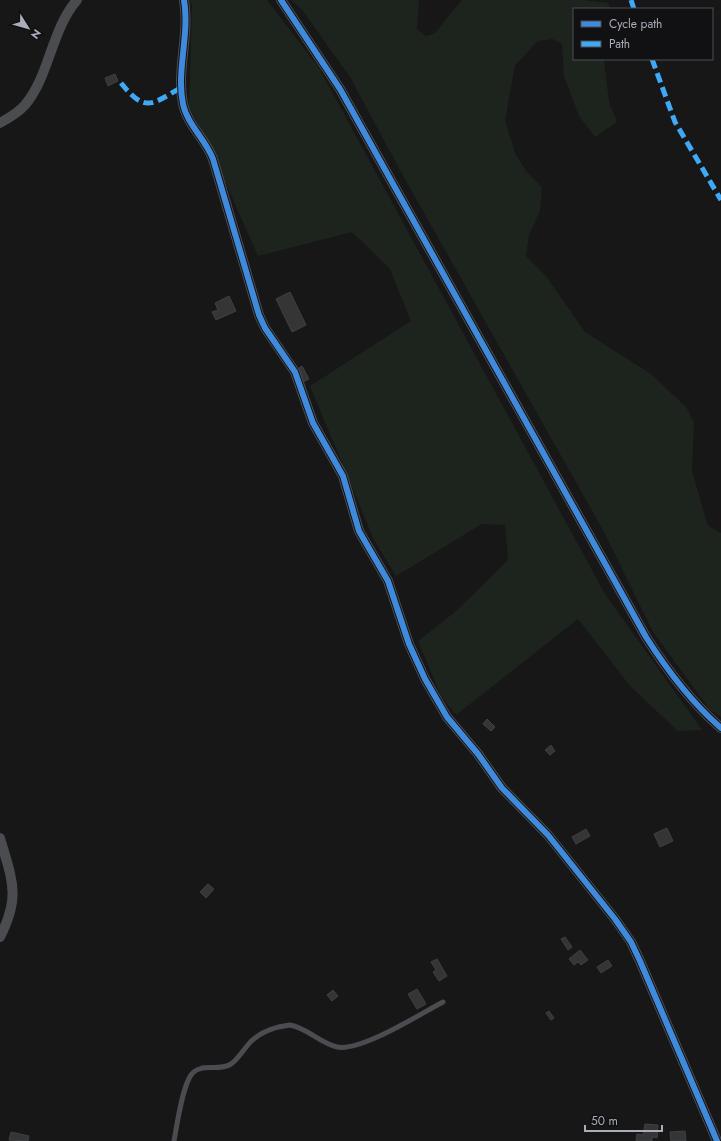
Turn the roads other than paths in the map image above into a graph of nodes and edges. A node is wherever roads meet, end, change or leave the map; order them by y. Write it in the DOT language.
graph roads {
  1 [pos="77,0"];
  2 [pos="184,0"];
  3 [pos="280,0"];
  4 [pos="0,123"];
  5 [pos="721,728"];
  6 [pos="0,838"];
  7 [pos="0,937"];
  8 [pos="443,1002"];
  9 [pos="174,1141"];
  10 [pos="717,1141"];
  1 -- 4 [label="street"];
  2 -- 10 [label="street"];
  3 -- 5 [label="street"];
  6 -- 7 [label="street"];
  8 -- 9 [label="lane"];
}
